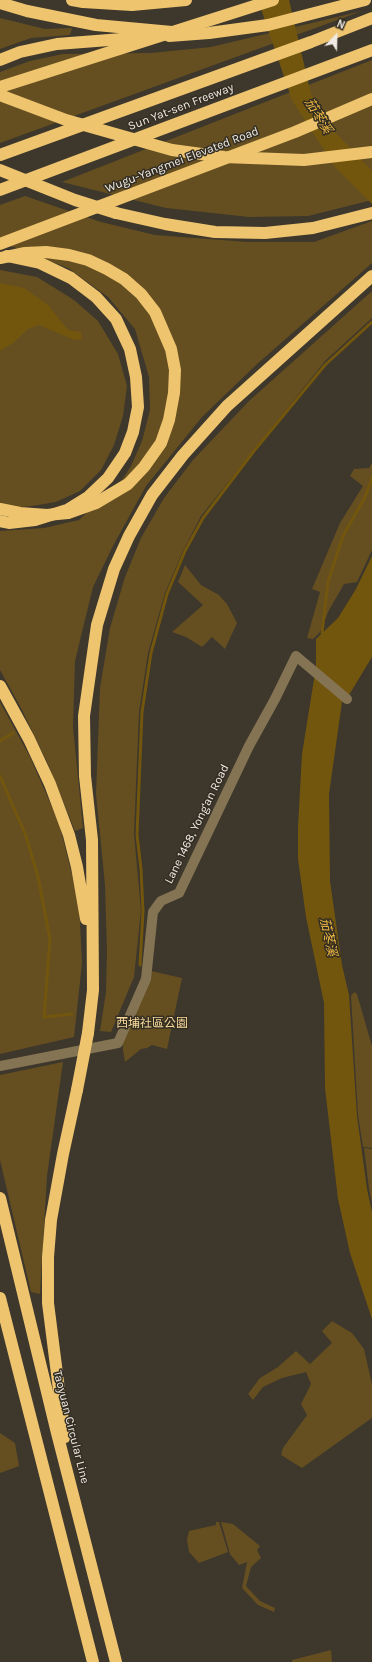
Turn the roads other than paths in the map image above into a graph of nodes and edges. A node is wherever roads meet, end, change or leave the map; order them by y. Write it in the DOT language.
graph roads {
  1 [pos="72,0"];
  2 [pos="186,0"];
  3 [pos="273,0"];
  4 [pos="364,0"];
  5 [pos="0,3"];
  6 [pos="372,18"];
  7 [pos="209,33"];
  8 [pos="372,50"];
  9 [pos="0,60"];
  10 [pos="0,87"];
  11 [pos="0,95"];
  12 [pos="372,99"];
  13 [pos="372,152"];
  14 [pos="0,155"];
  15 [pos="0,170"];
  16 [pos="0,190"];
  17 [pos="368,214"];
  18 [pos="0,244"];
  19 [pos="0,254"];
  20 [pos="0,258"];
  21 [pos="372,276"];
  22 [pos="0,509"];
  23 [pos="0,521"];
  24 [pos="0,686"];
  25 [pos="347,699"];
  26 [pos="92,953"];
  27 [pos="0,1066"];
  28 [pos="0,1198"];
  29 [pos="0,1298"];
  30 [pos="61,1432"];
  31 [pos="93,1662"];
  32 [pos="116,1662"];
  1 -- 2 [label="highway"];
  3 -- 10 [label="highway, bridge"];
  4 -- 7 [label="highway"];
  5 -- 7 [label="highway"];
  6 -- 14 [label="highway, Sun Yat-sen Freeway"];
  7 -- 9 [label="highway"];
  8 -- 16 [label="highway, Sun Yat-sen Freeway"];
  11 -- 13 [label="highway, bridge"];
  12 -- 18 [label="highway, Wugu-Yangmei Elevated Road, bridge"];
  15 -- 17 [label="highway, bridge"];
  19 -- 23 [label="highway"];
  20 -- 22 [label="highway, bridge"];
  21 -- 26 [label="highway"];
  24 -- 26 [label="highway"];
  25 -- 27 [label="street, Lane 1468, Yong'an Road"];
  26 -- 30 [label="highway, bridge"];
  28 -- 30 [label="highway, Taoyuan Circular Line"];
  29 -- 31 [label="highway"];
  30 -- 32 [label="highway, Taoyuan Circular Line"];
}
